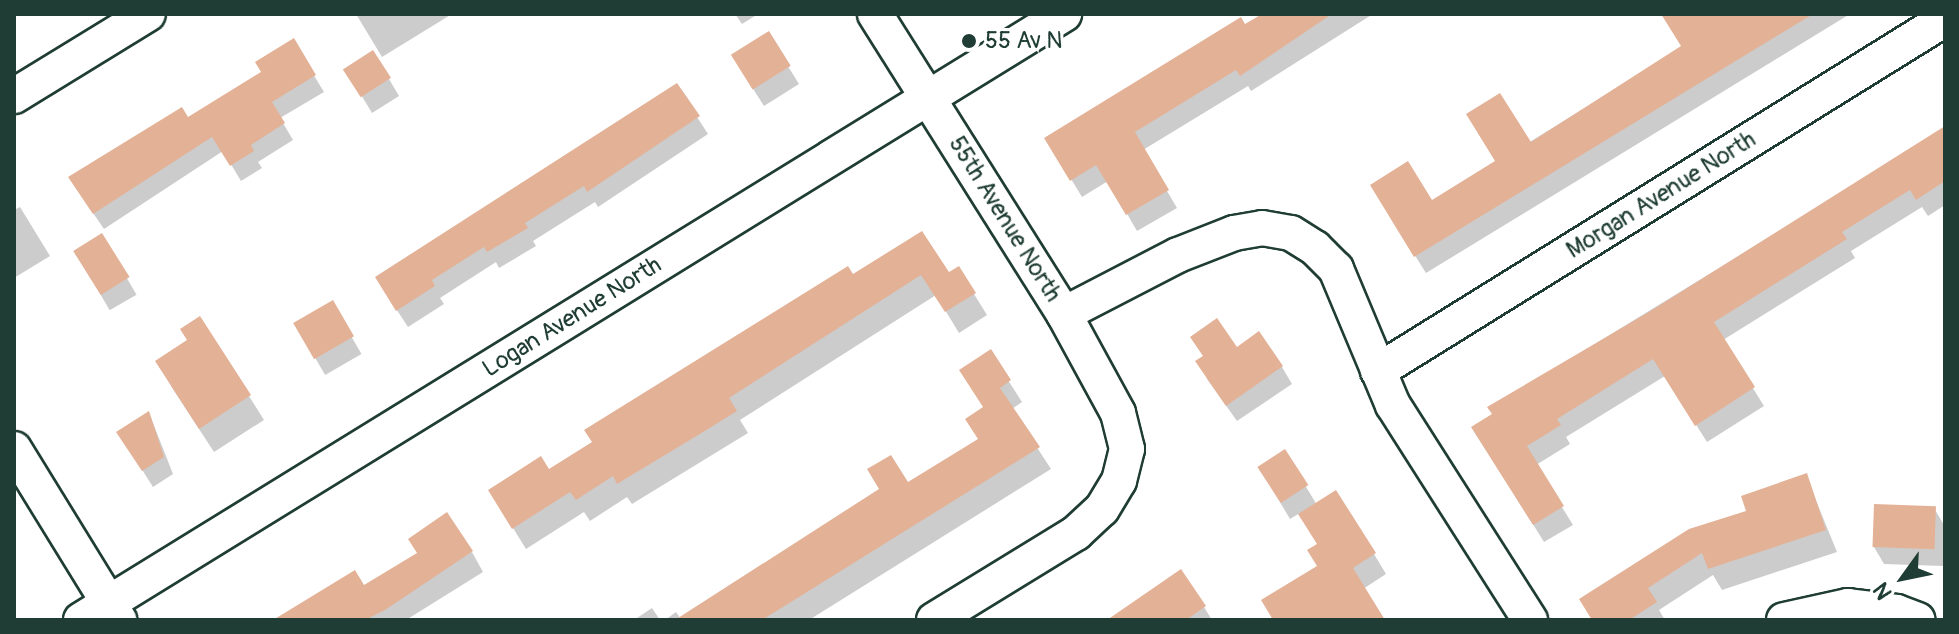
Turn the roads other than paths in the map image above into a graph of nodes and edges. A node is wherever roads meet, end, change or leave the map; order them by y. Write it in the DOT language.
graph roads {
  1 [pos="148,14"];
  2 [pos="875,14"];
  3 [pos="1064,14"];
  4 [pos="1945,19"];
  5 [pos="14,96"];
  6 [pos="928,97"];
  7 [pos="1064,314"];
  8 [pos="1378,371"];
  9 [pos="14,449"];
  10 [pos="103,614"];
  11 [pos="934,620"];
  12 [pos="1530,620"];
  13 [pos="1784,620"];
  14 [pos="1918,620"];
  1 -- 5 [label="street"];
  2 -- 6 [label="street, 55th Avenue North"];
  3 -- 6 [label="street, Logan Avenue North"];
  4 -- 8 [label="street, Morgan Avenue North"];
  6 -- 7 [label="street, 55th Avenue North"];
  6 -- 10 [label="street, Logan Avenue North"];
  7 -- 8 [label="street, 55th Avenue North"];
  7 -- 11 [label="street"];
  8 -- 12 [label="street, 55th Avenue North"];
  9 -- 10 [label="street"];
  13 -- 14 [label="street"];
}
